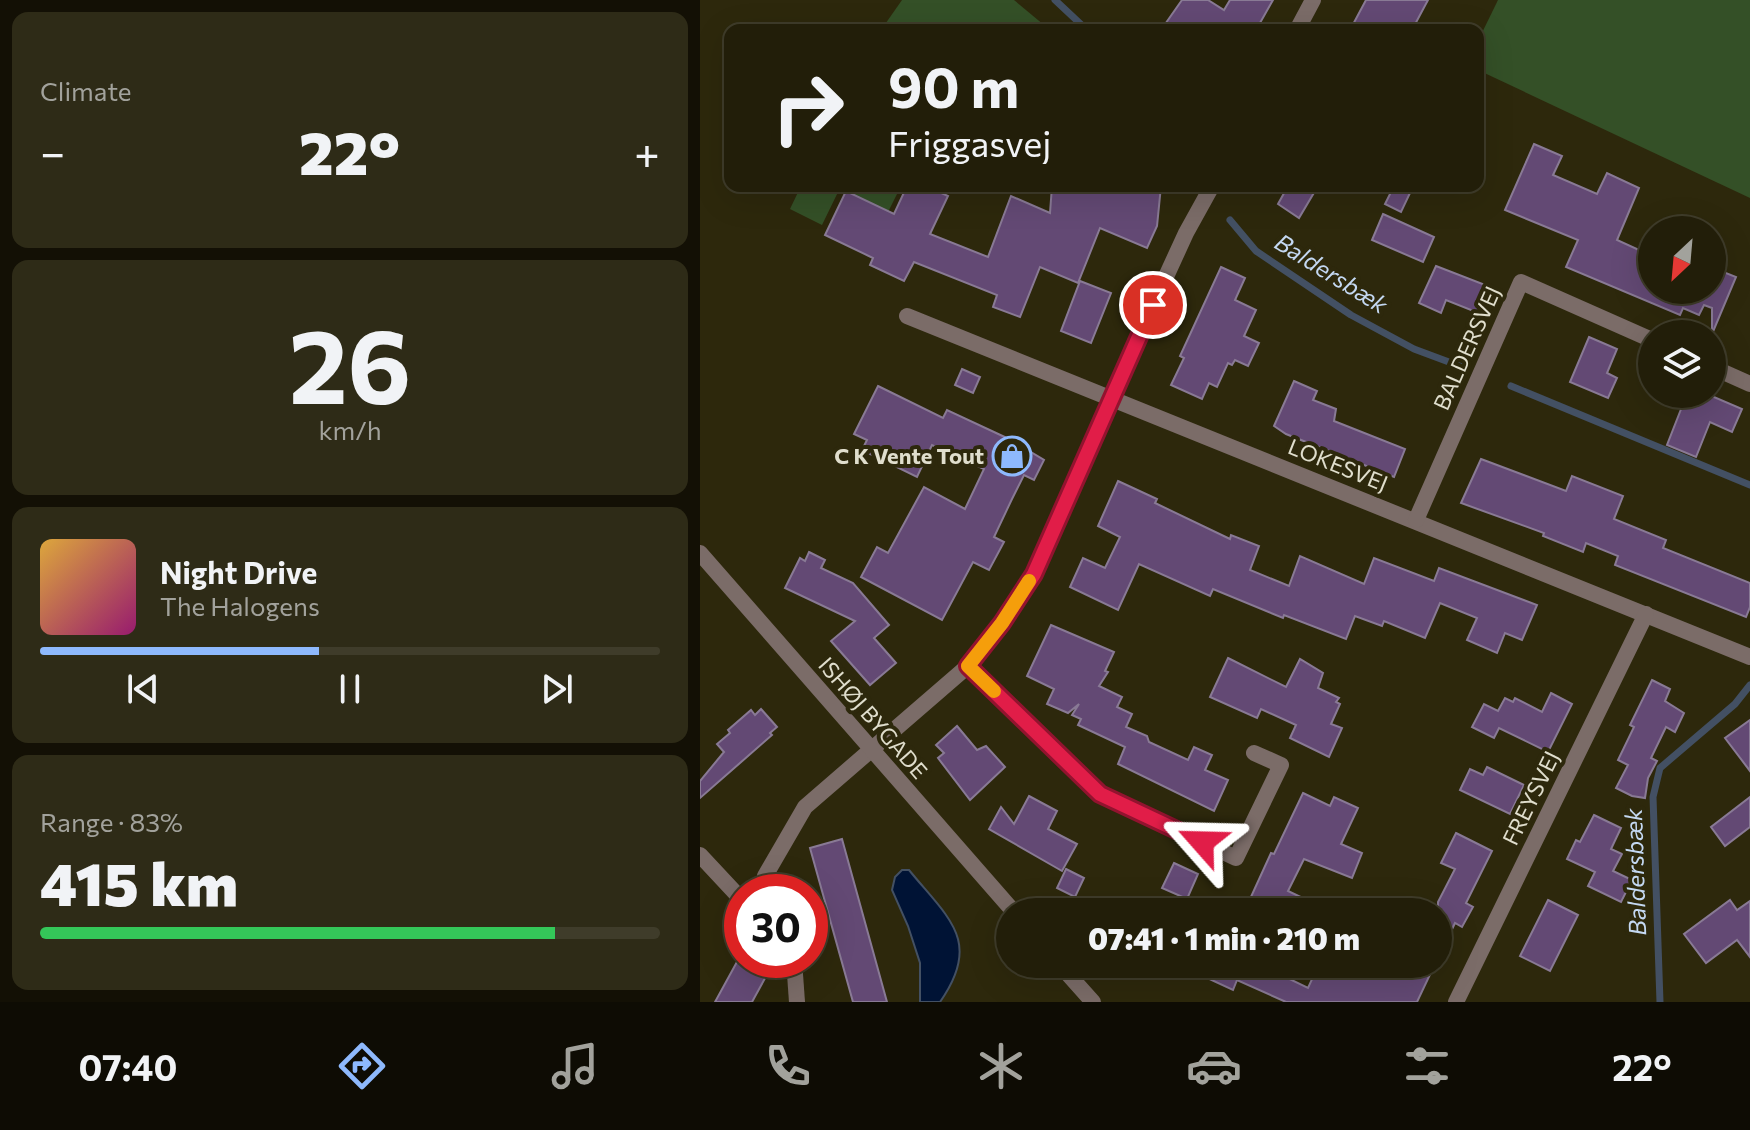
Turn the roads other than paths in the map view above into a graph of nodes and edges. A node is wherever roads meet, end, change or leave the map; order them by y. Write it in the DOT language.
graph roads {
  1 [pos="1313,0"];
  2 [pos="1300,24"];
  3 [pos="1209,192"];
  4 [pos="907,316"];
  5 [pos="1638,334"];
  6 [pos="1726,373"];
  7 [pos="1750,384"];
  8 [pos="1111,398"];
  9 [pos="1416,520"];
  10 [pos="700,553"];
  11 [pos="1646,614"];
  12 [pos="1750,657"];
  13 [pos="968,666"];
  14 [pos="872,750"];
  15 [pos="1254,753"];
  16 [pos="700,855"];
  17 [pos="766,874"];
  18 [pos="724,881"];
  19 [pos="1002,898"];
  20 [pos="795,978"];
  21 [pos="1072,978"];
  22 [pos="797,1002"];
  23 [pos="1093,1002"];
  24 [pos="1456,1002"];
  1 -- 2 [label="street"];
  3 -- 8 [label="street"];
  4 -- 8 [label="street, LOKESVEJ"];
  5 -- 9 [label="street, BALDERSVEJ"];
  6 -- 7 [label="street"];
  8 -- 9 [label="street, LOKESVEJ"];
  8 -- 13 [label="street"];
  9 -- 11 [label="street, LOKESVEJ"];
  10 -- 14 [label="street, ISHØJ BYGADE"];
  11 -- 12 [label="street, LOKESVEJ"];
  11 -- 24 [label="street, FREYSVEJ"];
  13 -- 14 [label="street"];
  13 -- 15 [label="street"];
  14 -- 17 [label="street"];
  14 -- 19 [label="street, ISHØJ BYGADE"];
  16 -- 18 [label="street"];
  20 -- 22 [label="street"];
  21 -- 23 [label="street"];
}
